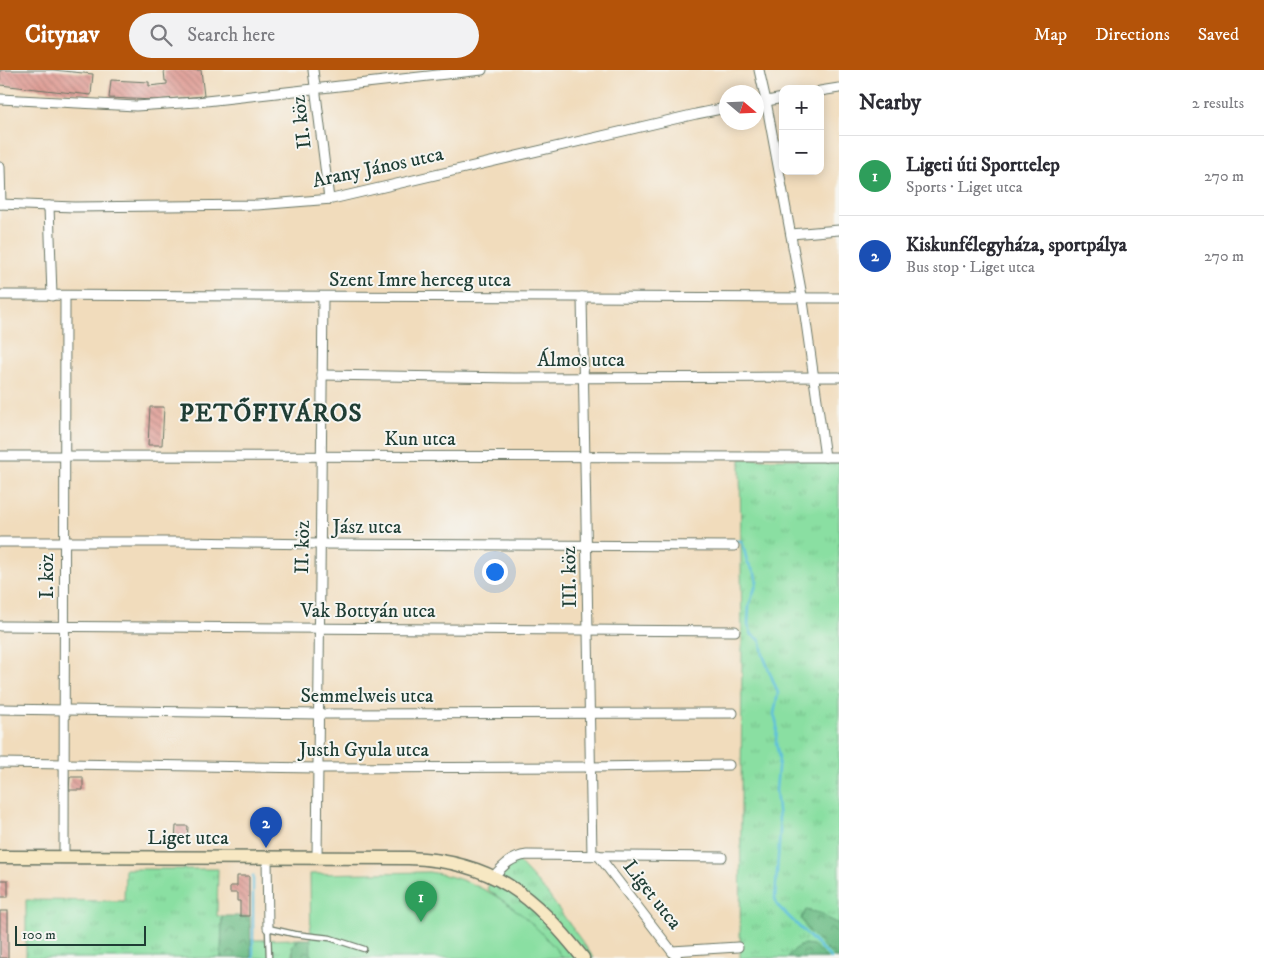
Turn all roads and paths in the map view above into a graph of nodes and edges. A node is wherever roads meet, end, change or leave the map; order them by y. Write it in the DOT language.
graph roads {
  1 [pos="313,70"];
  2 [pos="482,70"];
  3 [pos="759,70"];
  4 [pos="839,88"];
  5 [pos="315,89"];
  6 [pos="824,90"];
  7 [pos="0,99"];
  8 [pos="779,99"];
  9 [pos="766,101"];
  10 [pos="719,109"];
  11 [pos="0,166"];
  12 [pos="329,199"];
  13 [pos="1,204"];
  14 [pos="50,206"];
  15 [pos="839,230"];
  16 [pos="791,234"];
  17 [pos="0,296"];
  18 [pos="52,296"];
  19 [pos="65,296"];
  20 [pos="323,297"];
  21 [pos="582,298"];
  22 [pos="802,298"];
  23 [pos="839,298"];
  24 [pos="322,375"];
  25 [pos="815,377"];
  26 [pos="583,378"];
  27 [pos="839,378"];
  28 [pos="0,456"];
  29 [pos="64,456"];
  30 [pos="322,456"];
  31 [pos="585,457"];
  32 [pos="825,457"];
  33 [pos="839,457"];
  34 [pos="0,542"];
  35 [pos="64,543"];
  36 [pos="321,544"];
  37 [pos="586,545"];
  38 [pos="734,546"];
  39 [pos="0,626"];
  40 [pos="64,626"];
  41 [pos="320,628"];
  42 [pos="588,630"];
  43 [pos="735,631"];
  44 [pos="0,709"];
  45 [pos="64,710"];
  46 [pos="734,713"];
  47 [pos="319,714"];
  48 [pos="590,714"];
  49 [pos="0,763"];
  50 [pos="64,764"];
  51 [pos="729,765"];
  52 [pos="590,767"];
  53 [pos="318,768"];
  54 [pos="595,855"];
  55 [pos="0,857"];
  56 [pos="64,857"];
  57 [pos="267,857"];
  58 [pos="317,857"];
  59 [pos="722,857"];
  60 [pos="493,877"];
  61 [pos="268,928"];
  62 [pos="738,947"];
  63 [pos="364,949"];
  64 [pos="674,954"];
  65 [pos="269,958"];
  66 [pos="583,958"];
  1 -- 5 [label="street, II. köz"];
  2 -- 5 [label="street"];
  3 -- 9 [label="street"];
  4 -- 6 [label="street"];
  5 -- 7 [label="street"];
  5 -- 12 [label="street, II. köz"];
  8 -- 9 [label="street"];
  9 -- 16 [label="street"];
  10 -- 12 [label="street, Arany János utca"];
  11 -- 13 [label="street"];
  12 -- 14 [label="street, Arany János utca"];
  13 -- 14 [label="street, Arany János utca"];
  14 -- 18 [label="street"];
  15 -- 16 [label="street"];
  16 -- 22 [label="street"];
  17 -- 18 [label="street, Szent Imre herceg utca"];
  18 -- 19 [label="street, Szent Imre herceg utca"];
  19 -- 20 [label="street, Szent Imre herceg utca"];
  19 -- 29 [label="street, I. köz"];
  20 -- 21 [label="street, Szent Imre herceg utca"];
  20 -- 24 [label="street, II. köz"];
  21 -- 22 [label="street, Szent Imre herceg utca"];
  21 -- 26 [label="street, III. köz"];
  22 -- 23 [label="street, Szent Imre herceg utca"];
  22 -- 25 [label="street"];
  24 -- 26 [label="street, Álmos utca"];
  24 -- 30 [label="street, II. köz"];
  25 -- 26 [label="street, Álmos utca"];
  25 -- 27 [label="street, Álmos utca"];
  25 -- 32 [label="street"];
  26 -- 31 [label="street, III. köz"];
  28 -- 29 [label="street, Kun utca"];
  29 -- 30 [label="street, Kun utca"];
  29 -- 35 [label="street, I. köz"];
  30 -- 31 [label="street, Kun utca"];
  30 -- 36 [label="street, II. köz"];
  31 -- 32 [label="street, Kun utca"];
  31 -- 37 [label="street, III. köz"];
  32 -- 33 [label="street, Kun utca"];
  34 -- 35 [label="street, Jász utca"];
  35 -- 36 [label="street, Jász utca"];
  35 -- 40 [label="street, I. köz"];
  36 -- 37 [label="street, Jász utca"];
  36 -- 41 [label="street, II. köz"];
  37 -- 38 [label="street, Jász utca"];
  37 -- 42 [label="street, III. köz"];
  39 -- 40 [label="street, Vak Bottyán utca"];
  40 -- 41 [label="street, Vak Bottyán utca"];
  40 -- 45 [label="street, I. köz"];
  41 -- 42 [label="street, Vak Bottyán utca"];
  41 -- 47 [label="street, II. köz"];
  42 -- 43 [label="street, Vak Bottyán utca"];
  42 -- 48 [label="street, III. köz"];
  44 -- 45 [label="street, Semmelweis utca"];
  45 -- 47 [label="street, Semmelweis utca"];
  45 -- 50 [label="street, I. köz"];
  46 -- 48 [label="street, Semmelweis utca"];
  47 -- 48 [label="street, Semmelweis utca"];
  47 -- 53 [label="street, II. köz"];
  48 -- 52 [label="street, III. köz"];
  49 -- 50 [label="street, Justh Gyula utca"];
  50 -- 53 [label="street, Justh Gyula utca"];
  50 -- 56 [label="street, I. köz"];
  51 -- 52 [label="street, Justh Gyula utca"];
  52 -- 53 [label="street, Justh Gyula utca"];
  52 -- 54 [label="street, III. köz"];
  53 -- 58 [label="street, II. köz"];
  54 -- 59 [label="street, Liget utca"];
  54 -- 60 [label="street, Liget utca"];
  54 -- 64 [label="street, Liget utca"];
  55 -- 56 [label="main road, Liget utca"];
  56 -- 57 [label="main road, Liget utca"];
  57 -- 58 [label="main road, Liget utca"];
  57 -- 61 [label="street"];
  58 -- 60 [label="main road, Liget utca"];
  60 -- 66 [label="main road, Liget utca"];
  61 -- 63 [label="lane"];
  61 -- 65 [label="lane"];
  62 -- 64 [label="street"];
}
